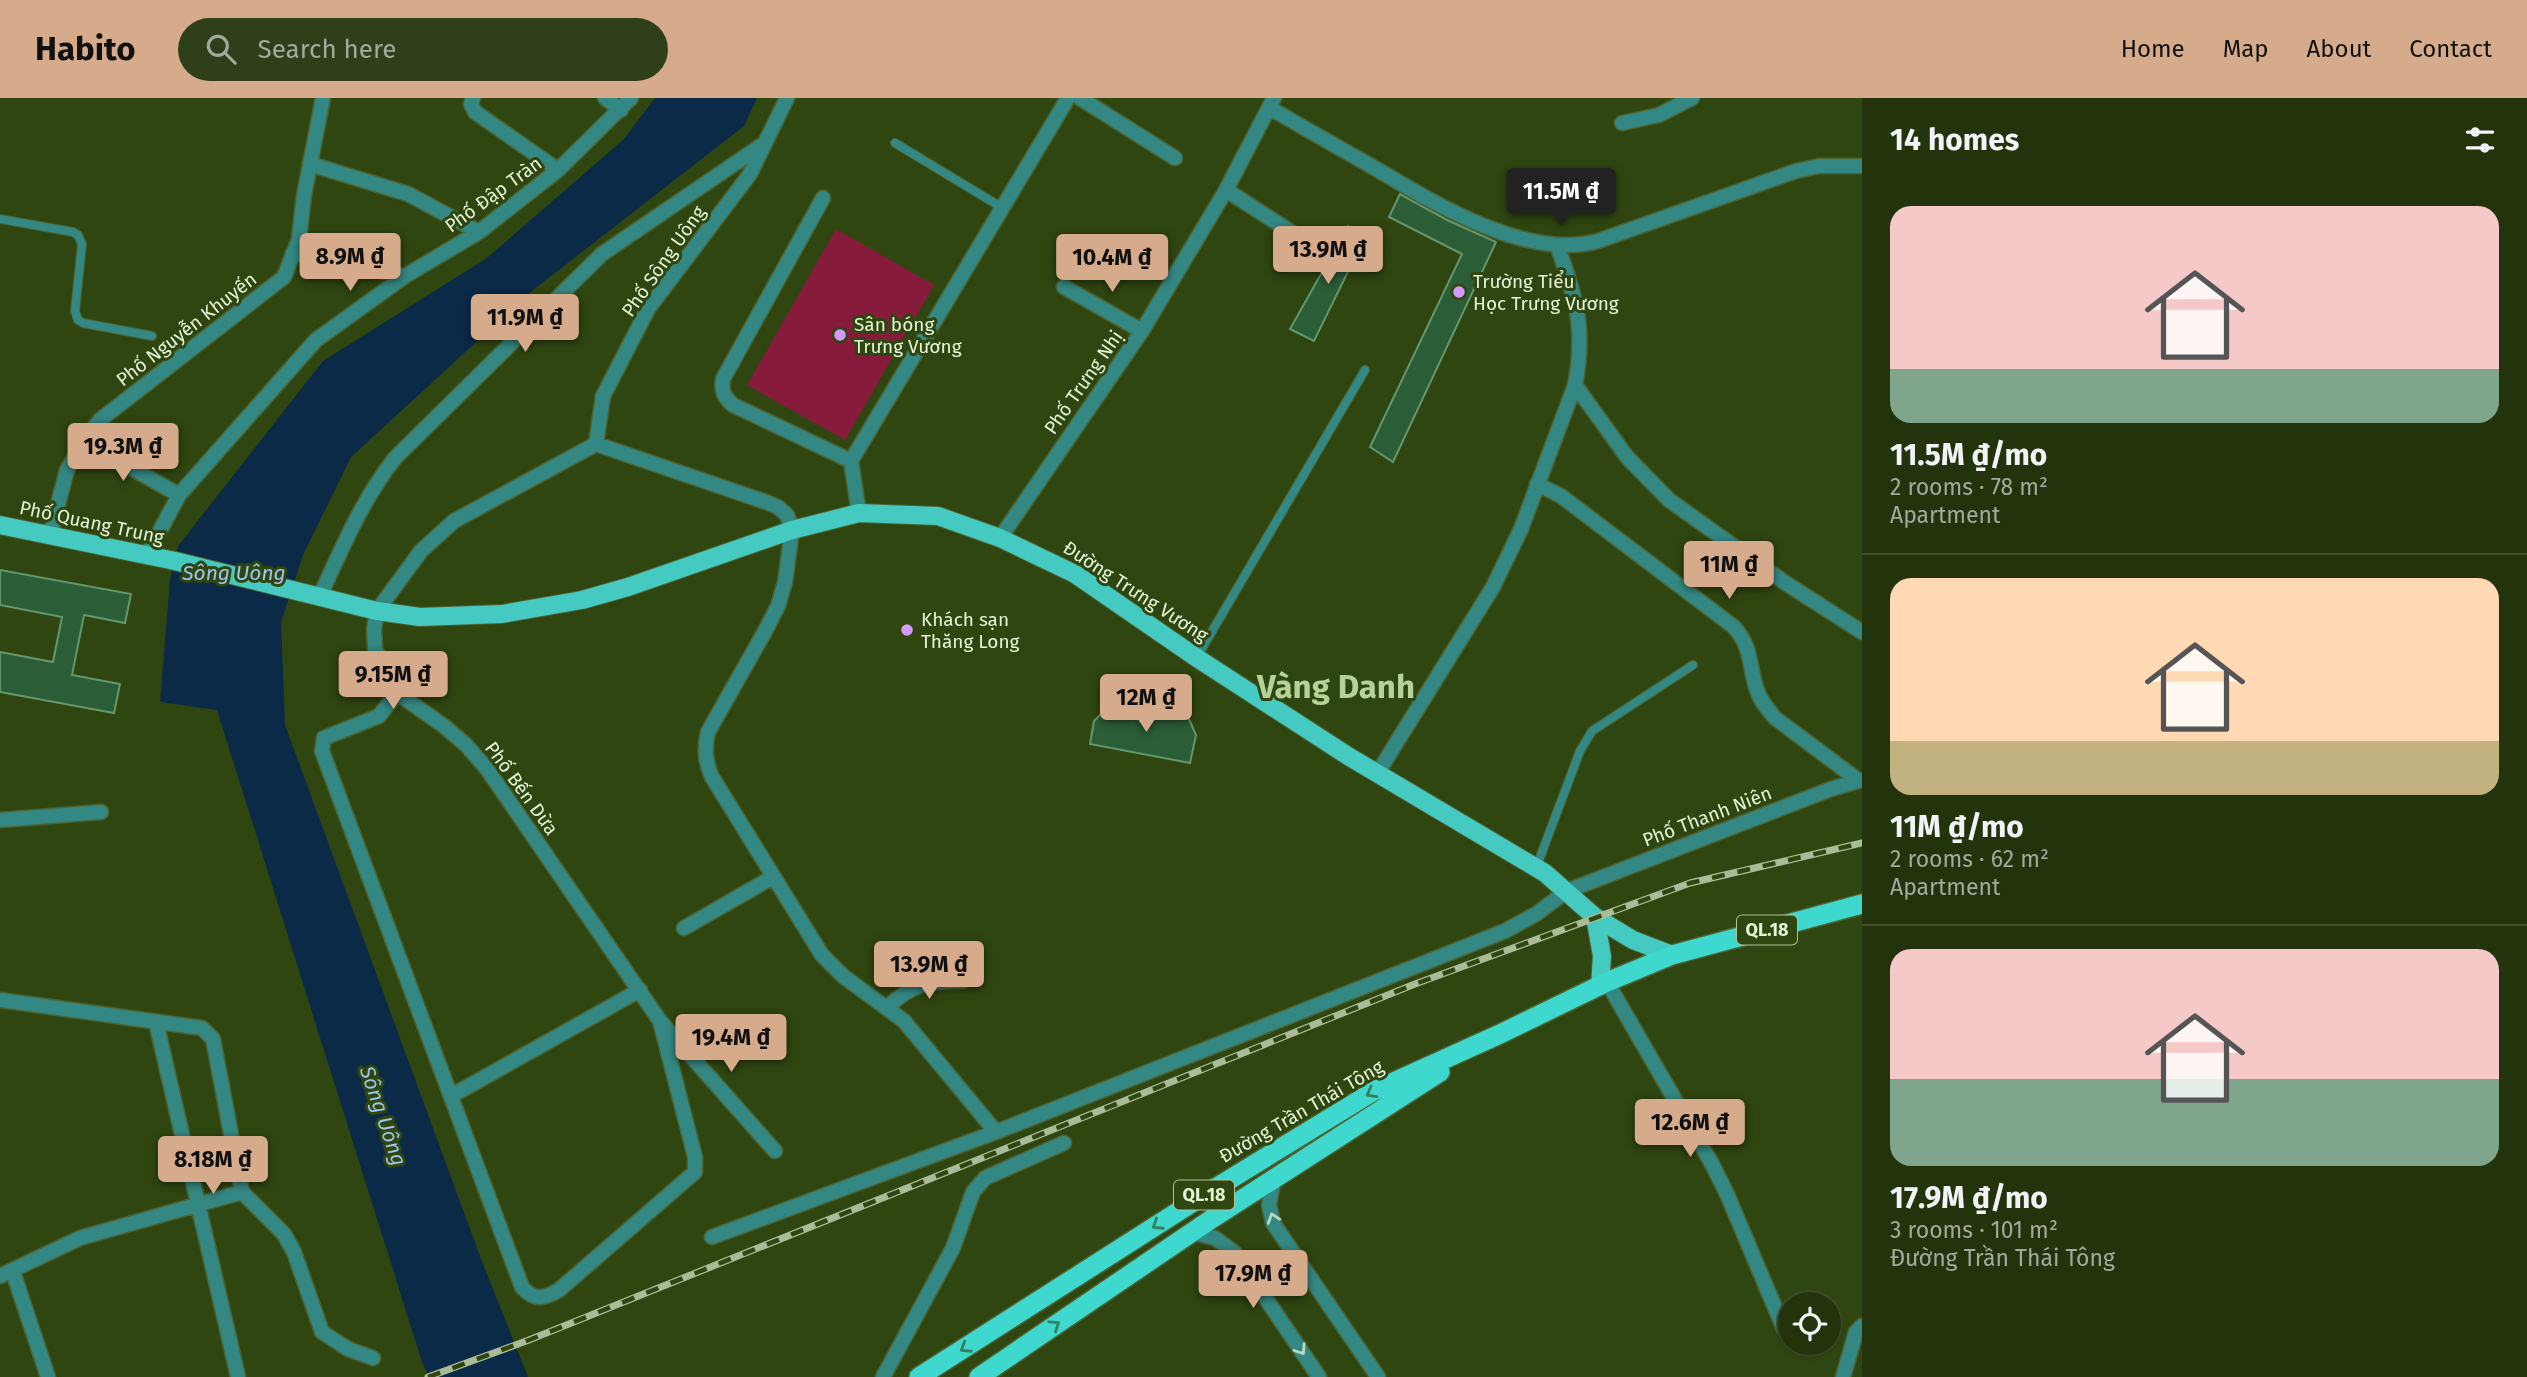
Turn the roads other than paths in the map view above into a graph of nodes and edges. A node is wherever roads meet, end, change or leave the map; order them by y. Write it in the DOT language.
graph roads {
  1 [pos="323,98"];
  2 [pos="473,98"];
  3 [pos="605,98"];
  4 [pos="788,98"];
  5 [pos="1068,98"];
  6 [pos="1080,98"];
  7 [pos="1692,98"];
  8 [pos="1272,103"];
  9 [pos="626,104"];
  10 [pos="1622,123"];
  11 [pos="895,143"];
  12 [pos="765,144"];
  13 [pos="1175,158"];
  14 [pos="310,164"];
  15 [pos="1862,166"];
  16 [pos="558,170"];
  17 [pos="1226,190"];
  18 [pos="823,198"];
  19 [pos="1001,207"];
  20 [pos="0,219"];
  21 [pos="479,232"];
  22 [pos="1557,245"];
  23 [pos="1322,251"];
  24 [pos="293,253"];
  25 [pos="405,276"];
  26 [pos="1064,287"];
  27 [pos="1142,331"];
  28 [pos="152,336"];
  29 [pos="1365,370"];
  30 [pos="1576,385"];
  31 [pos="83,441"];
  32 [pos="596,444"];
  33 [pos="851,461"];
  34 [pos="1537,484"];
  35 [pos="180,495"];
  36 [pos="859,513"];
  37 [pos="0,524"];
  38 [pos="792,530"];
  39 [pos="50,535"];
  40 [pos="1000,538"];
  41 [pos="146,555"];
  42 [pos="313,594"];
  43 [pos="377,611"];
  44 [pos="1862,632"];
  45 [pos="1197,658"];
  46 [pos="1693,666"];
  47 [pos="397,693"];
  48 [pos="1377,774"];
  49 [pos="1860,780"];
  50 [pos="101,812"];
  51 [pos="0,820"];
  52 [pos="1536,868"];
  53 [pos="774,877"];
  54 [pos="1567,891"];
  55 [pos="1862,904"];
  56 [pos="1595,918"];
  57 [pos="684,928"];
  58 [pos="1672,955"];
  59 [pos="963,981"];
  60 [pos="1604,984"];
  61 [pos="640,990"];
  62 [pos="0,1000"];
  63 [pos="888,1007"];
  64 [pos="660,1021"];
  65 [pos="156,1022"];
  66 [pos="1500,1034"];
  67 [pos="451,1096"];
  68 [pos="996,1132"];
  69 [pos="1064,1143"];
  70 [pos="775,1151"];
  71 [pos="1274,1178"];
  72 [pos="242,1192"];
  73 [pos="196,1204"];
  74 [pos="1191,1232"];
  75 [pos="712,1237"];
  76 [pos="6,1274"];
  77 [pos="1778,1315"];
  78 [pos="1862,1326"];
  79 [pos="373,1358"];
  80 [pos="48,1377"];
  81 [pos="238,1377"];
  82 [pos="883,1377"];
  83 [pos="919,1377"];
  84 [pos="979,1377"];
  85 [pos="1319,1377"];
  86 [pos="1378,1377"];
  87 [pos="1843,1377"];
  1 -- 14 [label="street, Phố Nguyễn Khuyến"];
  2 -- 16 [label="street"];
  3 -- 9 [label="street"];
  4 -- 12 [label="street, Phố Sông Uông"];
  5 -- 19 [label="street"];
  6 -- 13 [label="street"];
  7 -- 10 [label="street"];
  8 -- 17 [label="street, Phố Trưng Nhị"];
  8 -- 22 [label="street"];
  9 -- 16 [label="street, Phố Đập Tràn"];
  11 -- 19 [label="lane"];
  12 -- 32 [label="street, Phố Sông Uông"];
  12 -- 42 [label="street"];
  14 -- 21 [label="street"];
  14 -- 24 [label="street, Phố Nguyễn Khuyến"];
  15 -- 22 [label="street"];
  16 -- 21 [label="street, Phố Đập Tràn"];
  17 -- 23 [label="street"];
  17 -- 27 [label="street, Phố Trưng Nhị"];
  18 -- 33 [label="street"];
  19 -- 33 [label="street"];
  20 -- 28 [label="lane"];
  21 -- 25 [label="street, Phố Đập Tràn"];
  22 -- 30 [label="street"];
  24 -- 25 [label="street"];
  24 -- 31 [label="street, Phố Nguyễn Khuyến"];
  25 -- 35 [label="street, Phố Đập Tràn"];
  26 -- 27 [label="street"];
  27 -- 40 [label="street, Phố Trưng Nhị"];
  29 -- 45 [label="lane"];
  30 -- 34 [label="street"];
  30 -- 44 [label="street"];
  31 -- 35 [label="street"];
  31 -- 39 [label="street, Phố Nguyễn Khuyến"];
  32 -- 38 [label="street"];
  32 -- 43 [label="street"];
  33 -- 36 [label="street"];
  34 -- 48 [label="street"];
  34 -- 49 [label="street"];
  35 -- 41 [label="street, Phố Đập Tràn"];
  36 -- 38 [label="main road, Đường Trưng Vương"];
  36 -- 40 [label="main road, Đường Trưng Vương"];
  37 -- 39 [label="main road, Phố Quang Trung"];
  38 -- 43 [label="main road, Đường Trưng Vương"];
  38 -- 53 [label="street"];
  39 -- 41 [label="main road, Phố Quang Trung"];
  40 -- 45 [label="main road, Đường Trưng Vương"];
  41 -- 42 [label="main road, Phố Quang Trung"];
  42 -- 43 [label="main road, Đường Trưng Vương"];
  43 -- 47 [label="street, Phố Bến Dừa"];
  45 -- 48 [label="main road, Đường Trưng Vương"];
  46 -- 52 [label="lane"];
  47 -- 61 [label="street, Phố Bến Dừa"];
  47 -- 67 [label="street"];
  48 -- 52 [label="main road, Đường Trưng Vương"];
  49 -- 54 [label="street, Phố Thanh Niên"];
  50 -- 51 [label="street"];
  52 -- 54 [label="main road, Đường Trưng Vương"];
  53 -- 57 [label="street"];
  53 -- 63 [label="street"];
  54 -- 56 [label="main road, Đường Trưng Vương"];
  54 -- 68 [label="street, Phố Thanh Niên"];
  55 -- 58 [label="highway, QL.18"];
  56 -- 58 [label="main road, Đường Trưng Vương"];
  56 -- 60 [label="main road"];
  58 -- 60 [label="highway, Đường Trần Thái Tông / QL.18"];
  59 -- 63 [label="street"];
  60 -- 66 [label="highway, Đường Trần Thái Tông / QL.18"];
  60 -- 77 [label="street"];
  61 -- 64 [label="street, Phố Bến Dừa"];
  61 -- 67 [label="street"];
  62 -- 65 [label="street"];
  63 -- 68 [label="street"];
  64 -- 67 [label="street"];
  64 -- 70 [label="street"];
  65 -- 72 [label="street"];
  65 -- 73 [label="street"];
  66 -- 71 [label="highway, Đường Trần Thái Tông / QL.18"];
  66 -- 83 [label="highway, Đường Trần Thái Tông / QL.18, one-way"];
  68 -- 75 [label="street, Phố Thanh Niên"];
  69 -- 82 [label="street"];
  71 -- 74 [label="highway, Đường Trần Thái Tông / QL.18"];
  86 -- 71 [label="street, one-way"];
  72 -- 73 [label="street"];
  72 -- 79 [label="street"];
  73 -- 76 [label="street"];
  73 -- 81 [label="street"];
  84 -- 74 [label="highway, Đường Trần Thái Tông / QL.18, one-way"];
  74 -- 85 [label="street, one-way"];
  76 -- 80 [label="street"];
  78 -- 87 [label="street"];
}
